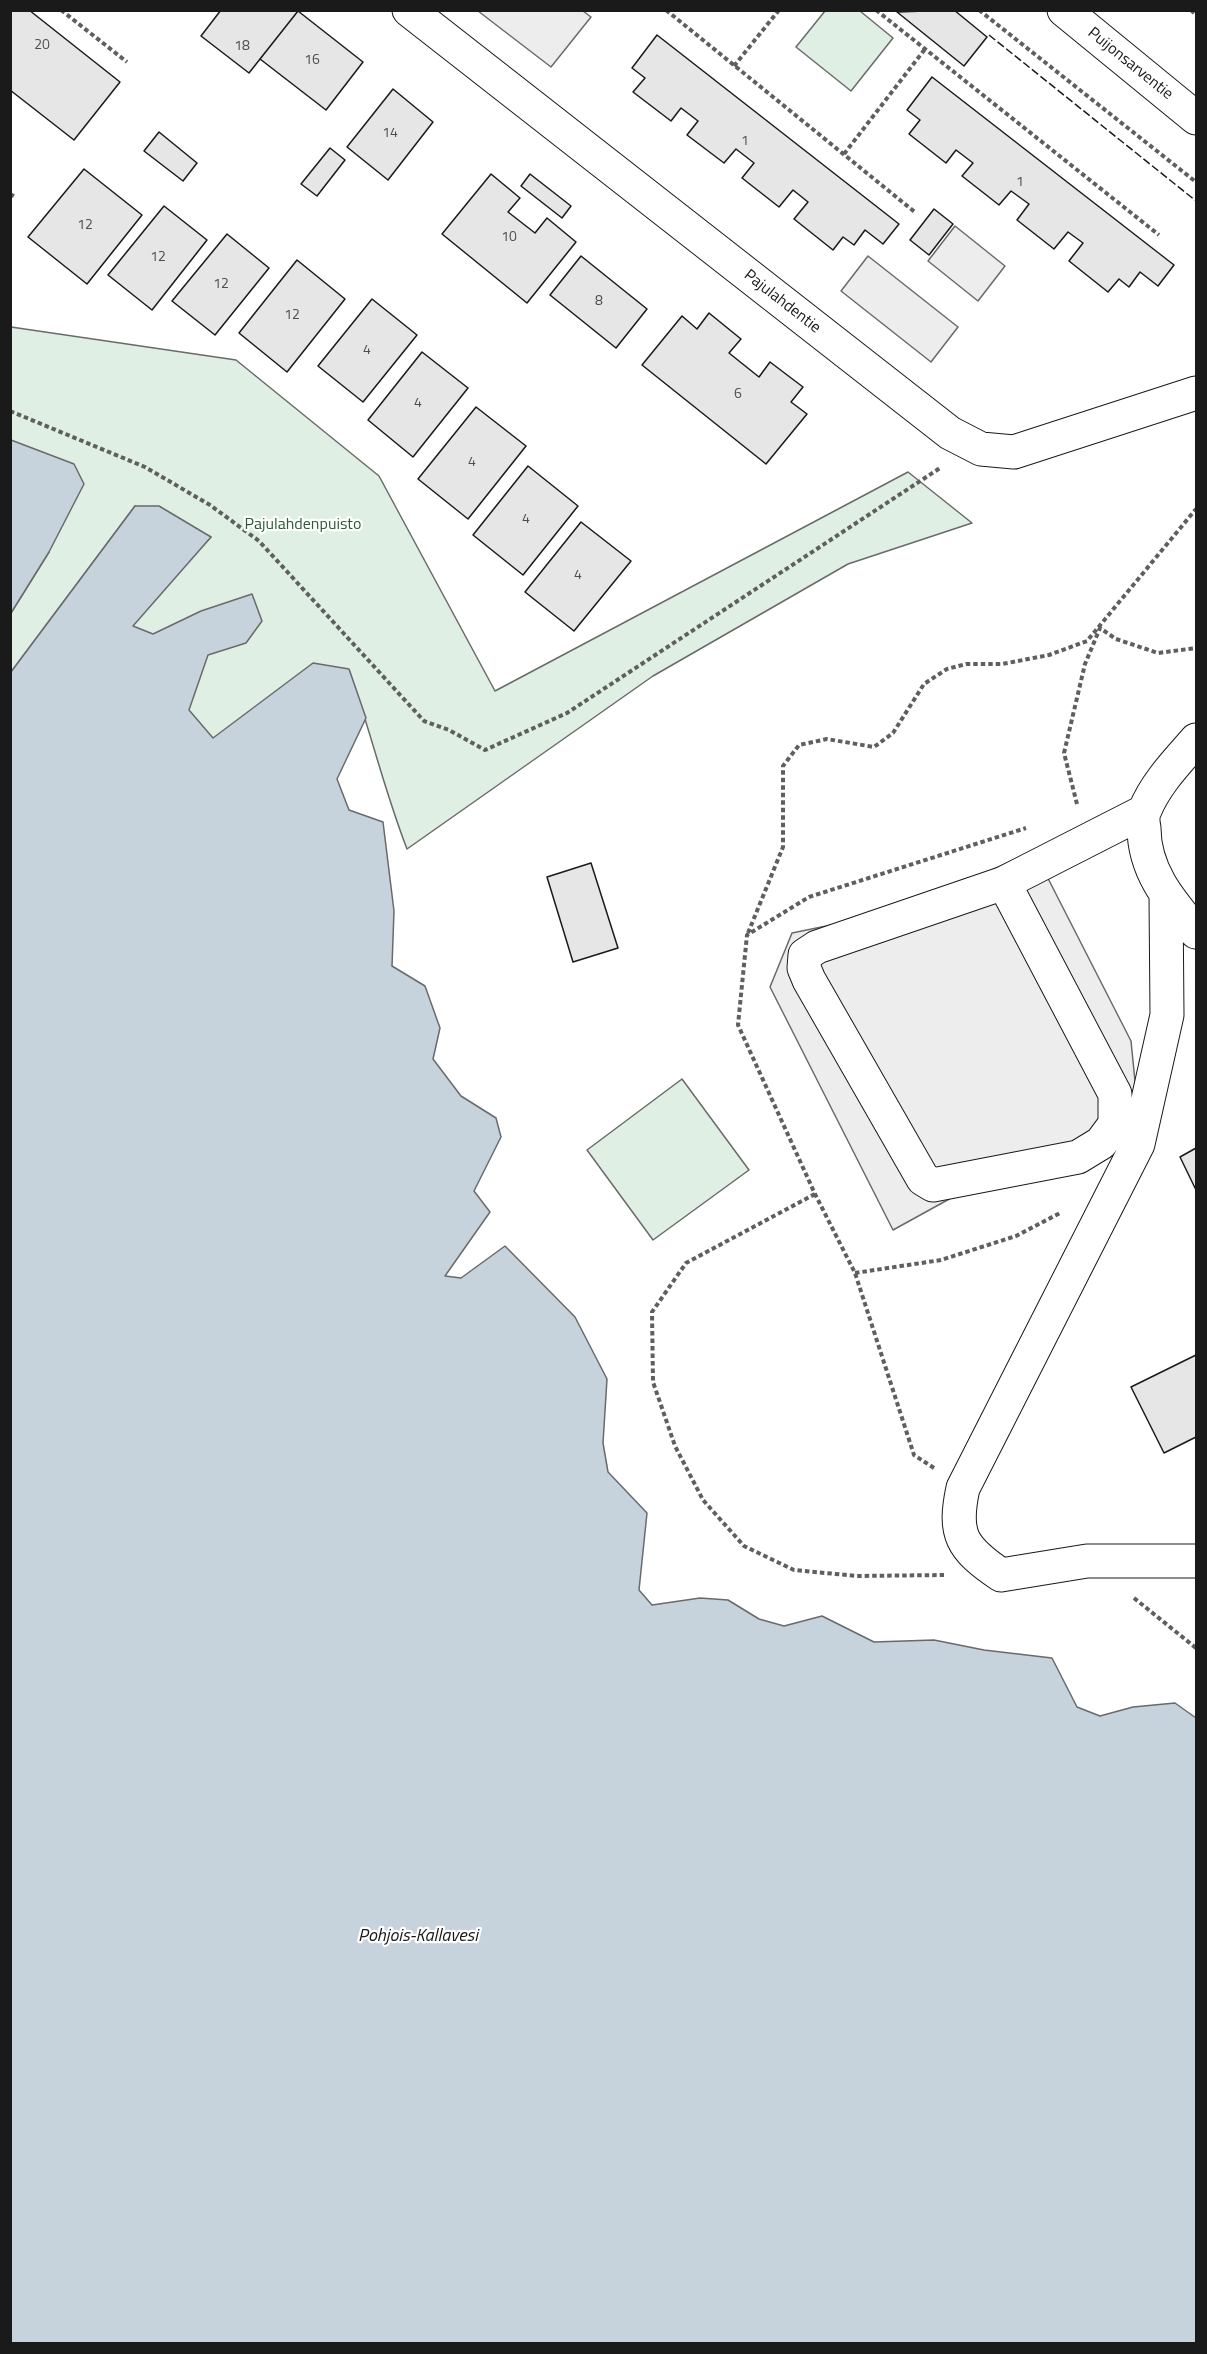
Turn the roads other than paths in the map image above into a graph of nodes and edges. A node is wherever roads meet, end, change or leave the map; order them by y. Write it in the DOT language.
graph roads {
  1 [pos="409,10"];
  2 [pos="1064,10"];
  3 [pos="1197,118"];
  4 [pos="1197,393"];
  5 [pos="1197,741"];
  6 [pos="1143,812"];
  7 [pos="1004,883"];
  8 [pos="1166,897"];
  9 [pos="1197,932"];
  10 [pos="1197,1561"];
  1 -- 4 [label="street, Pajulahdentie"];
  2 -- 3 [label="street, Puijonsarventie"];
  5 -- 6 [label="street"];
  6 -- 7 [label="street"];
  6 -- 8 [label="street"];
  7 -- 7 [label="street"];
  8 -- 9 [label="street"];
  8 -- 10 [label="street"];
}
